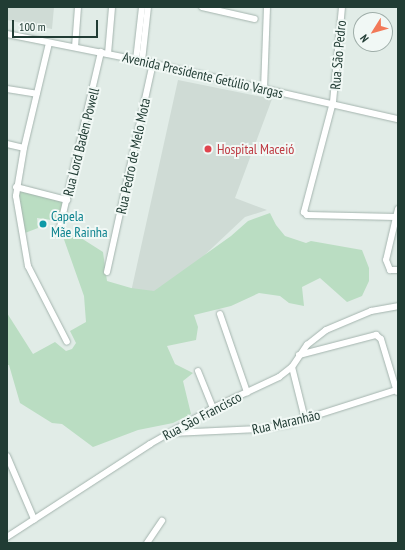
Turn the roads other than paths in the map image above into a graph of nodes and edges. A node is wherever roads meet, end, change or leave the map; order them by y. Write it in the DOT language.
graph roads {
  1 [pos="78,7"];
  2 [pos="112,7"];
  3 [pos="142,7"];
  4 [pos="148,7"];
  5 [pos="202,7"];
  6 [pos="267,7"];
  7 [pos="342,7"];
  8 [pos="255,19"];
  9 [pos="7,34"];
  10 [pos="49,43"];
  11 [pos="74,47"];
  12 [pos="101,52"];
  13 [pos="108,54"];
  14 [pos="139,60"];
  15 [pos="153,63"];
  16 [pos="7,89"];
  17 [pos="264,89"];
  18 [pos="37,94"];
  19 [pos="333,102"];
  20 [pos="398,119"];
  21 [pos="7,144"];
  22 [pos="24,148"];
  23 [pos="16,186"];
  24 [pos="67,200"];
  25 [pos="398,210"];
  26 [pos="396,217"];
  27 [pos="60,231"];
  28 [pos="398,270"];
  29 [pos="108,272"];
  30 [pos="398,306"];
  31 [pos="220,314"];
  32 [pos="67,342"];
  33 [pos="299,355"];
  34 [pos="292,367"];
  35 [pos="198,371"];
  36 [pos="247,392"];
  37 [pos="397,392"];
  38 [pos="213,408"];
  39 [pos="305,419"];
  40 [pos="172,433"];
  41 [pos="7,456"];
  42 [pos="34,520"];
  43 [pos="162,521"];
  44 [pos="7,537"];
  45 [pos="147,543"];
  1 -- 11 [label="street"];
  2 -- 13 [label="street"];
  3 -- 14 [label="street"];
  4 -- 14 [label="street"];
  5 -- 8 [label="street"];
  6 -- 17 [label="street"];
  7 -- 19 [label="street, Rua São Pedro"];
  9 -- 10 [label="street, Avenida Presidente Getúlio Vargas"];
  10 -- 11 [label="street, Avenida Presidente Getúlio Vargas"];
  10 -- 18 [label="street"];
  11 -- 12 [label="street, Avenida Presidente Getúlio Vargas"];
  12 -- 13 [label="street, Avenida Presidente Getúlio Vargas"];
  12 -- 24 [label="street, Rua Lord Baden Powell"];
  13 -- 14 [label="street, Avenida Presidente Getúlio Vargas"];
  14 -- 15 [label="street, Avenida Presidente Getúlio Vargas"];
  15 -- 17 [label="street, Avenida Presidente Getúlio Vargas"];
  15 -- 29 [label="street, Rua Pedro de Melo Mota"];
  16 -- 18 [label="street"];
  17 -- 19 [label="street, Avenida Presidente Getúlio Vargas"];
  18 -- 22 [label="street"];
  19 -- 20 [label="street, Avenida Presidente Getúlio Vargas"];
  19 -- 26 [label="street, Rua São Pedro"];
  21 -- 22 [label="street"];
  22 -- 23 [label="street"];
  23 -- 24 [label="street"];
  23 -- 32 [label="street"];
  24 -- 27 [label="street, Rua Lord Baden Powell"];
  25 -- 26 [label="street"];
  26 -- 28 [label="street"];
  30 -- 33 [label="street, Rua São Francisco"];
  31 -- 36 [label="street"];
  33 -- 34 [label="street, Rua São Francisco"];
  33 -- 37 [label="street"];
  34 -- 36 [label="street, Rua São Francisco"];
  34 -- 39 [label="street"];
  35 -- 38 [label="street"];
  36 -- 38 [label="street, Rua São Francisco"];
  37 -- 39 [label="street, Rua Maranhão"];
  38 -- 40 [label="street, Rua São Francisco"];
  39 -- 40 [label="street, Rua Maranhão"];
  40 -- 42 [label="street, Rua São Francisco"];
  41 -- 42 [label="street"];
  42 -- 44 [label="street, Rua São Francisco"];
  43 -- 45 [label="street"];
}
